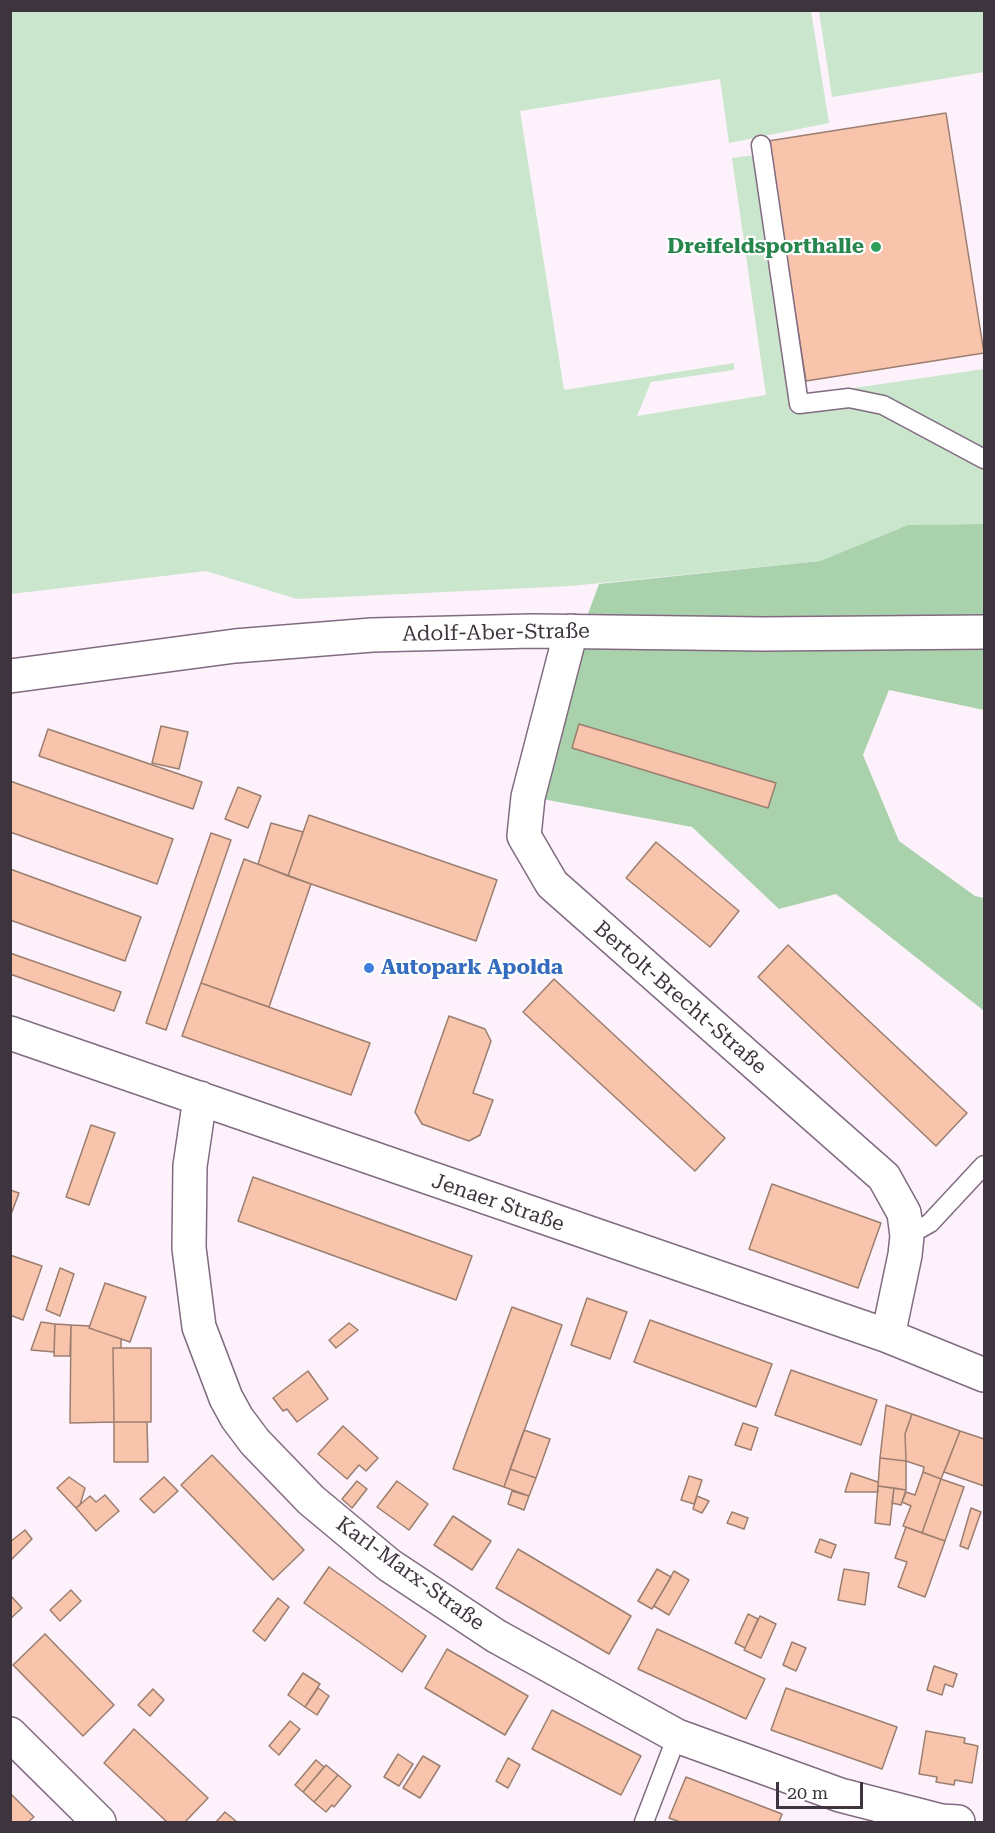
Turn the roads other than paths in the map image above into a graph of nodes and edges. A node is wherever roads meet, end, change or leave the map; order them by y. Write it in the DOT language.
graph roads {
  1 [pos="761,145"];
  2 [pos="984,459"];
  3 [pos="571,631"];
  4 [pos="984,632"];
  5 [pos="10,676"];
  6 [pos="10,1033"];
  7 [pos="200,1098"];
  8 [pos="984,1165"];
  9 [pos="907,1236"];
  10 [pos="888,1336"];
  11 [pos="984,1375"];
  12 [pos="10,1734"];
  13 [pos="676,1736"];
  14 [pos="99,1822"];
  15 [pos="644,1822"];
  16 [pos="958,1822"];
  1 -- 2 [label="lane"];
  3 -- 4 [label="street, Adolf-Aber-Straße"];
  3 -- 5 [label="street, Adolf-Aber-Straße"];
  3 -- 9 [label="street, Bertolt-Brecht-Straße"];
  6 -- 7 [label="street, Jenaer Straße"];
  7 -- 10 [label="street, Jenaer Straße"];
  7 -- 13 [label="street, Karl-Marx-Straße"];
  8 -- 9 [label="lane"];
  9 -- 10 [label="street, Bertolt-Brecht-Straße"];
  10 -- 11 [label="street, Jenaer Straße"];
  12 -- 14 [label="street"];
  13 -- 15 [label="lane"];
  13 -- 16 [label="street, Karl-Marx-Straße"];
}
